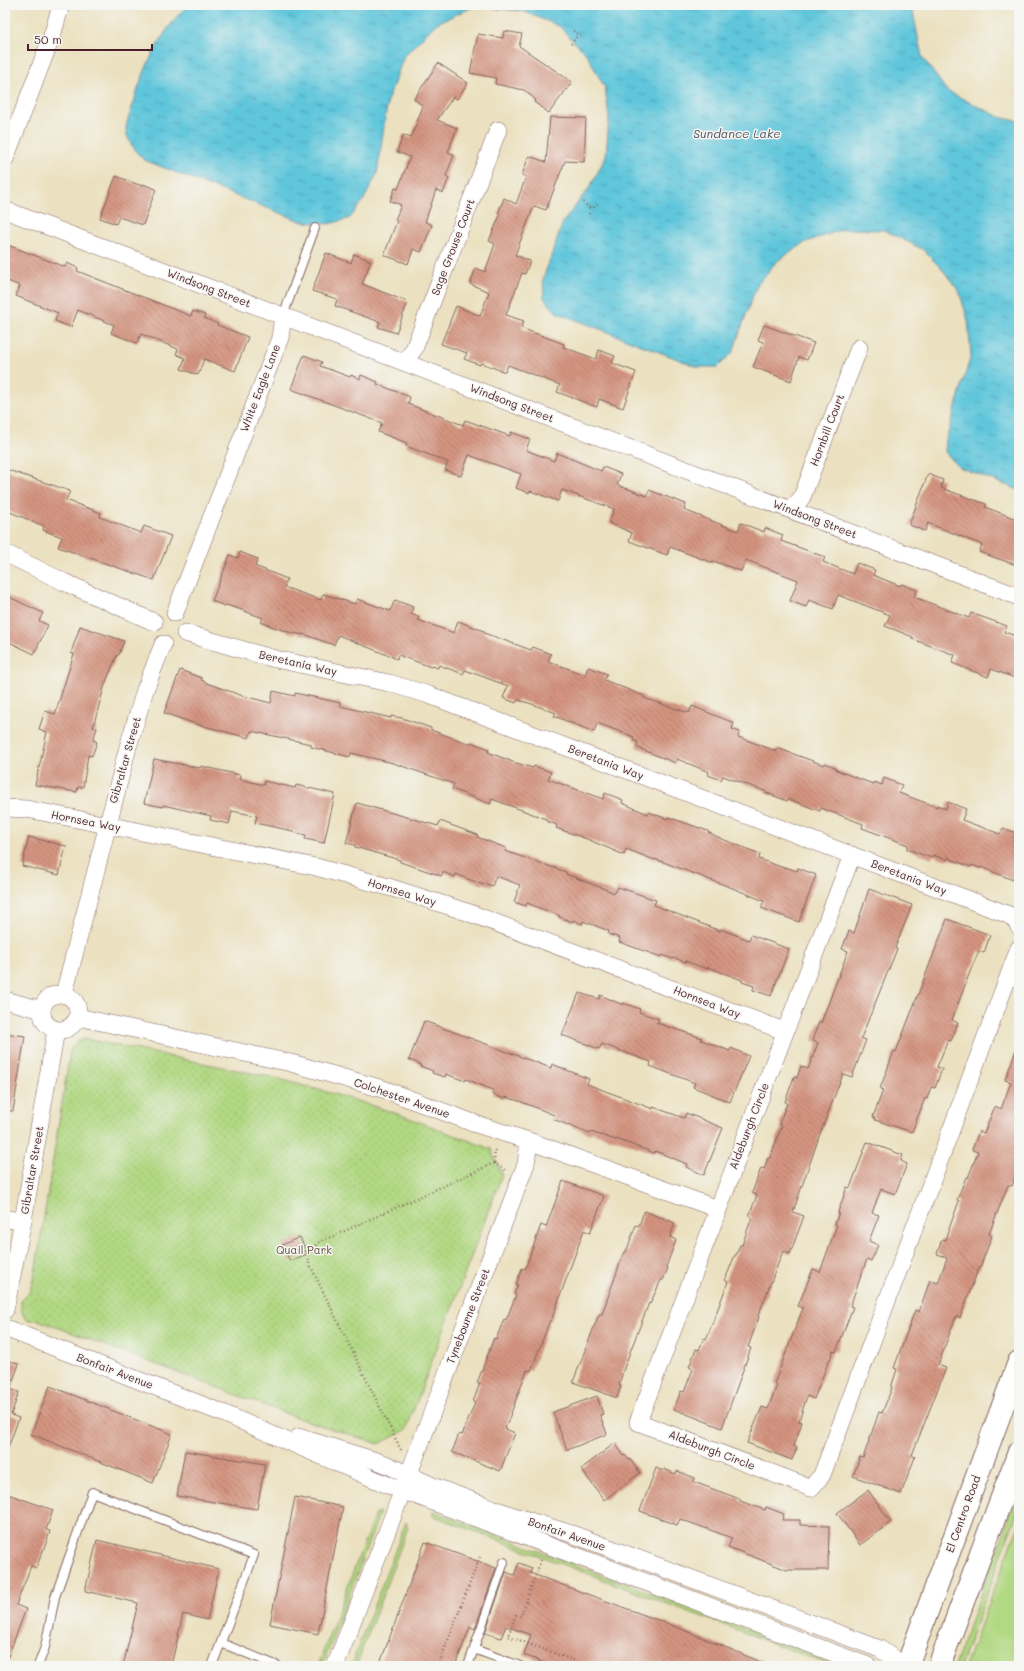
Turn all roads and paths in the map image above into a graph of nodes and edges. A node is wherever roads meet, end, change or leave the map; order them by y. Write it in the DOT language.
graph roads {
  1 [pos="61,5"];
  2 [pos="573,31"];
  3 [pos="578,35"];
  4 [pos="582,38"];
  5 [pos="571,44"];
  6 [pos="498,130"];
  7 [pos="5,159"];
  8 [pos="583,202"];
  9 [pos="597,204"];
  10 [pos="5,210"];
  11 [pos="592,210"];
  12 [pos="589,214"];
  13 [pos="315,228"];
  14 [pos="283,316"];
  15 [pos="859,348"];
  16 [pos="405,362"];
  17 [pos="792,510"];
  18 [pos="5,553"];
  19 [pos="1019,597"];
  20 [pos="174,613"];
  21 [pos="154,622"];
  22 [pos="185,633"];
  23 [pos="163,644"];
  24 [pos="5,808"];
  25 [pos="108,825"];
  26 [pos="852,855"];
  27 [pos="1018,925"];
  28 [pos="1019,948"];
  29 [pos="64,994"];
  30 [pos="5,1000"];
  31 [pos="42,1010"];
  32 [pos="78,1017"];
  33 [pos="56,1030"];
  34 [pos="784,1031"];
  35 [pos="530,1141"];
  36 [pos="496,1144"];
  37 [pos="494,1163"];
  38 [pos="507,1172"];
  39 [pos="718,1209"];
  40 [pos="5,1219"];
  41 [pos="23,1221"];
  42 [pos="5,1310"];
  43 [pos="5,1328"];
  44 [pos="1019,1362"];
  45 [pos="401,1451"];
  46 [pos="1019,1452"];
  47 [pos="406,1483"];
  48 [pos="480,1557"];
  49 [pos="542,1558"];
  50 [pos="504,1562"];
  51 [pos="221,1643"];
  52 [pos="474,1649"];
  53 [pos="38,1666"];
  54 [pos="212,1666"];
  55 [pos="278,1666"];
  56 [pos="335,1666"];
  57 [pos="438,1666"];
  58 [pos="468,1666"];
  59 [pos="520,1666"];
  60 [pos="589,1666"];
  61 [pos="868,1666"];
  62 [pos="904,1666"];
  63 [pos="907,1666"];
  64 [pos="939,1666"];
  1 -- 7 [label="street"];
  2 -- 3 [label="path"];
  3 -- 4 [label="path"];
  3 -- 5 [label="path"];
  6 -- 16 [label="street, Sage Grouse Court"];
  8 -- 11 [label="path"];
  9 -- 11 [label="path"];
  10 -- 14 [label="street, Windsong Street"];
  11 -- 12 [label="path"];
  13 -- 14 [label="lane"];
  14 -- 16 [label="street, Windsong Street"];
  14 -- 20 [label="street, White Eagle Lane"];
  15 -- 17 [label="street, Hornbill Court"];
  16 -- 17 [label="street, Windsong Street"];
  17 -- 19 [label="street, Windsong Street"];
  18 -- 21 [label="street"];
  20 -- 21 [label="street"];
  20 -- 22 [label="street"];
  21 -- 23 [label="street"];
  22 -- 23 [label="street"];
  22 -- 26 [label="street, Beretania Way"];
  23 -- 25 [label="street, Gibraltar Street"];
  24 -- 25 [label="street, Hornsea Way"];
  25 -- 29 [label="street, Gibraltar Street"];
  25 -- 34 [label="street, Hornsea Way"];
  26 -- 27 [label="street, Beretania Way"];
  26 -- 34 [label="street, Aldeburgh Circle"];
  28 -- 39 [label="street, Aldeburgh Circle"];
  29 -- 31 [label="street"];
  29 -- 32 [label="street"];
  30 -- 31 [label="street"];
  31 -- 33 [label="street"];
  32 -- 33 [label="street"];
  32 -- 35 [label="street, Colchester Avenue"];
  33 -- 41 [label="street, Gibraltar Street"];
  34 -- 39 [label="street, Aldeburgh Circle"];
  35 -- 39 [label="street, Colchester Avenue"];
  35 -- 47 [label="street, Tynebourne Street"];
  36 -- 37 [label="path"];
  37 -- 38 [label="path"];
  37 -- 45 [label="path"];
  40 -- 41 [label="street"];
  41 -- 42 [label="street, Gibraltar Street"];
  43 -- 47 [label="street, Bonfair Avenue"];
  44 -- 63 [label="main road, El Centro Road"];
  46 -- 64 [label="main road"];
  47 -- 56 [label="street, Tynebourne Street"];
  47 -- 61 [label="street, Bonfair Avenue"];
  47 -- 62 [label="street, Bonfair Avenue"];
  48 -- 57 [label="path"];
  49 -- 60 [label="path"];
  50 -- 52 [label="lane"];
  51 -- 53 [label="lane"];
  51 -- 54 [label="lane"];
  51 -- 55 [label="lane"];
  52 -- 58 [label="lane"];
  52 -- 59 [label="lane"];
}
